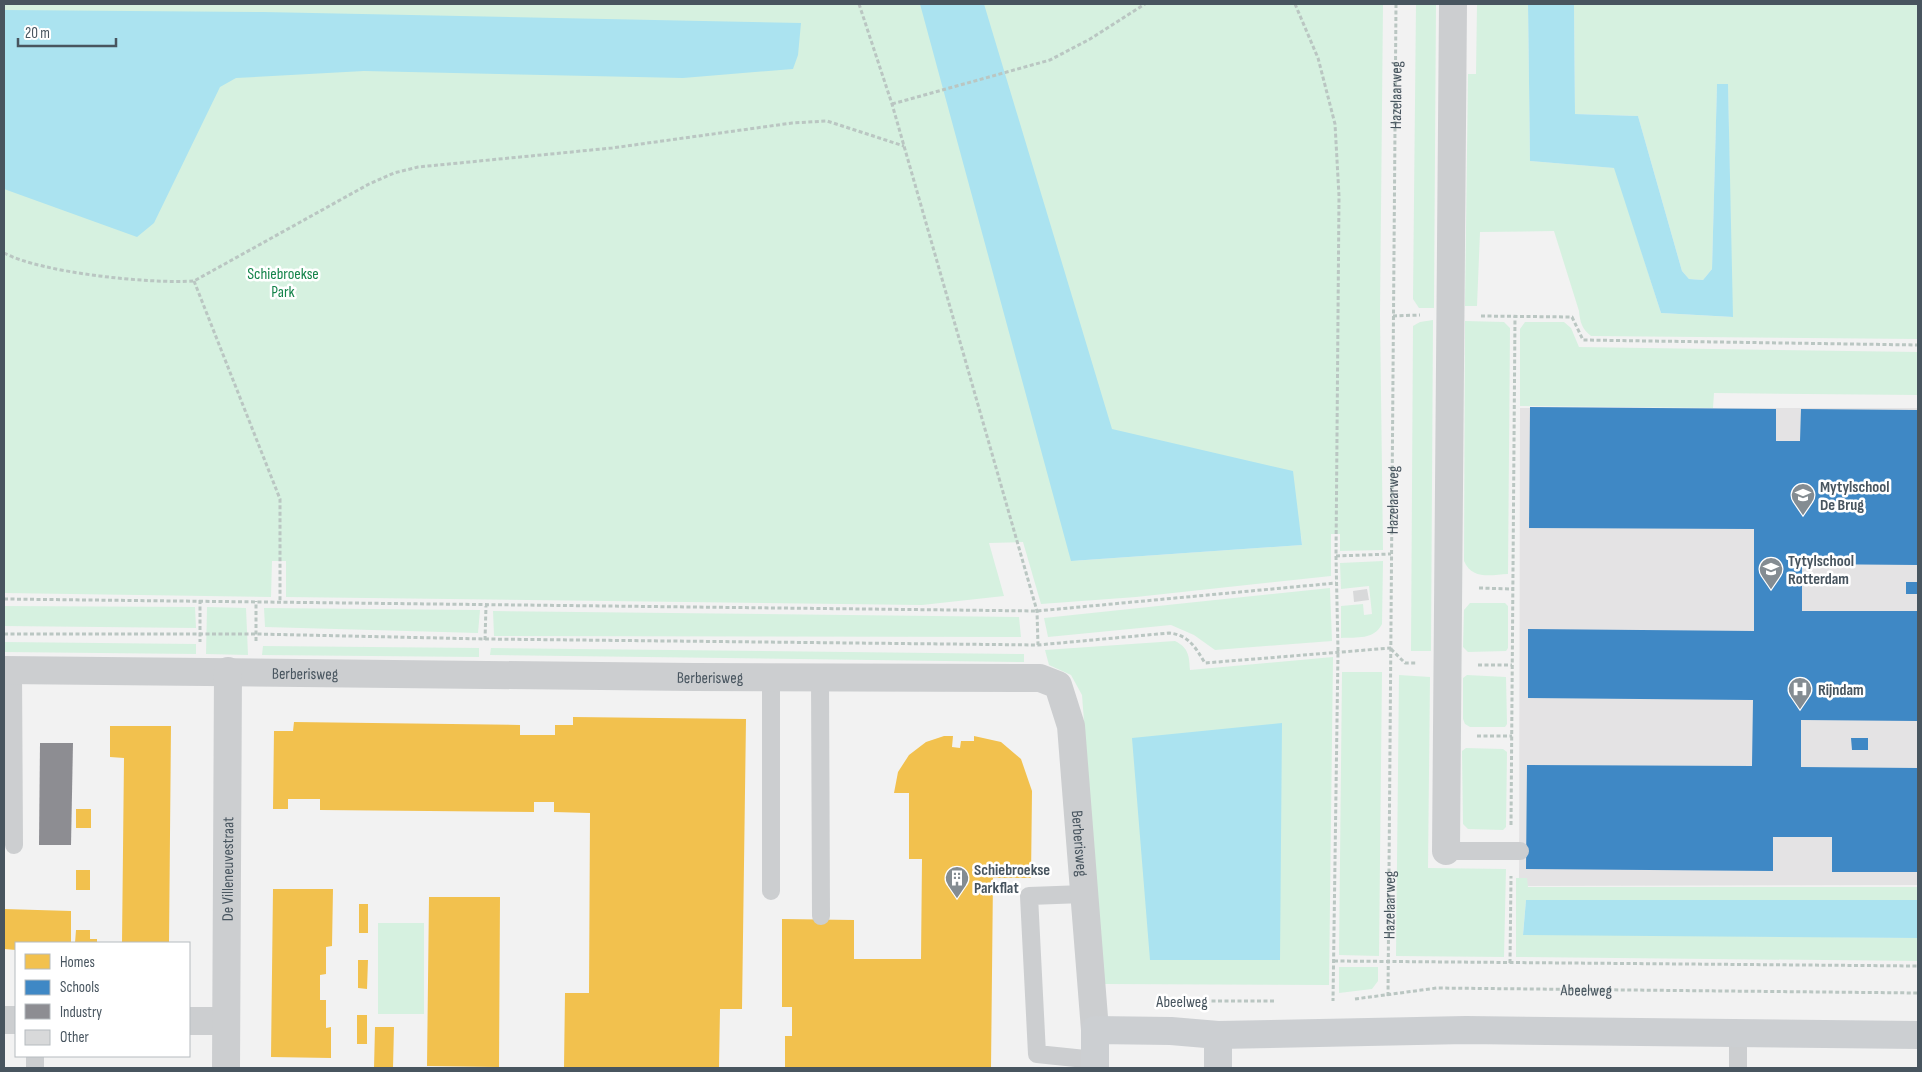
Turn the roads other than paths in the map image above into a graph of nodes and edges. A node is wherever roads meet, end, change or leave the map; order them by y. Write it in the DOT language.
graph roads {
  1 [pos="1452,4"];
  2 [pos="8,670"];
  3 [pos="228,671"];
  4 [pos="771,677"];
  5 [pos="820,677"];
  6 [pos="14,845"];
  7 [pos="1446,851"];
  8 [pos="1515,851"];
  9 [pos="771,891"];
  10 [pos="1084,894"];
  11 [pos="821,916"];
  12 [pos="190,1021"];
  13 [pos="226,1021"];
  14 [pos="1095,1030"];
  15 [pos="1738,1033"];
  16 [pos="1218,1035"];
  17 [pos="1918,1035"];
  18 [pos="1095,1064"];
  19 [pos="226,1068"];
  20 [pos="1218,1068"];
  21 [pos="1738,1068"];
  1 -- 7 [label="street"];
  2 -- 3 [label="street, Berberisweg"];
  2 -- 6 [label="lane, Berberisweg"];
  3 -- 4 [label="street, Berberisweg"];
  3 -- 13 [label="street, De Villeneuvestraat"];
  4 -- 5 [label="street, Berberisweg"];
  4 -- 9 [label="lane"];
  5 -- 10 [label="street, Berberisweg"];
  5 -- 11 [label="lane"];
  7 -- 8 [label="lane"];
  10 -- 14 [label="street, Berberisweg"];
  10 -- 18 [label="lane"];
  12 -- 13 [label="street"];
  13 -- 19 [label="street, De Villeneuvestraat"];
  14 -- 16 [label="street, Abeelweg"];
  14 -- 18 [label="street"];
  15 -- 16 [label="street, Abeelweg"];
  15 -- 17 [label="street, Abeelweg"];
  15 -- 21 [label="lane"];
  16 -- 20 [label="street"];
}
